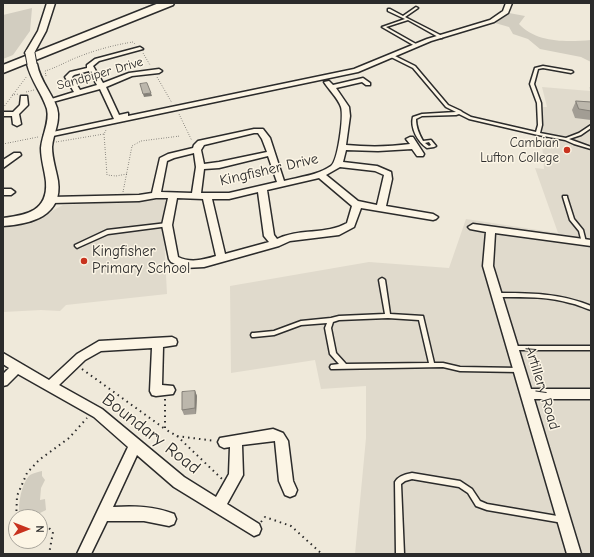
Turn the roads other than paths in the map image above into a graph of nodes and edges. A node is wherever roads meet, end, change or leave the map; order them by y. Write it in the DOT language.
graph roads {
  1 [pos="51,3"];
  2 [pos="169,3"];
  3 [pos="509,3"];
  4 [pos="417,8"];
  5 [pos="390,10"];
  6 [pos="403,17"];
  7 [pos="408,19"];
  8 [pos="441,36"];
  9 [pos="415,46"];
  10 [pos="140,49"];
  11 [pos="392,56"];
  12 [pos="3,69"];
  13 [pos="90,69"];
  14 [pos="156,71"];
  15 [pos="571,72"];
  16 [pos="368,84"];
  17 [pos="102,86"];
  18 [pos="78,93"];
  19 [pos="24,98"];
  20 [pos="49,101"];
  21 [pos="460,112"];
  22 [pos="3,114"];
  23 [pos="15,114"];
  24 [pos="126,115"];
  25 [pos="117,118"];
  26 [pos="17,124"];
  27 [pos="87,125"];
  28 [pos="591,126"];
  29 [pos="538,134"];
  30 [pos="47,139"];
  31 [pos="566,139"];
  32 [pos="422,142"];
  33 [pos="342,147"];
  34 [pos="197,148"];
  35 [pos="591,148"];
  36 [pos="270,153"];
  37 [pos="420,154"];
  38 [pos="17,155"];
  39 [pos="338,164"];
  40 [pos="3,165"];
  41 [pos="200,167"];
  42 [pos="320,174"];
  43 [pos="281,183"];
  44 [pos="262,189"];
  45 [pos="156,195"];
  46 [pos="173,196"];
  47 [pos="196,196"];
  48 [pos="207,196"];
  49 [pos="565,197"];
  50 [pos="51,200"];
  51 [pos="357,204"];
  52 [pos="381,208"];
  53 [pos="433,217"];
  54 [pos="3,222"];
  55 [pos="167,225"];
  56 [pos="473,227"];
  57 [pos="491,230"];
  58 [pos="280,242"];
  59 [pos="588,242"];
  60 [pos="77,246"];
  61 [pos="221,259"];
  62 [pos="382,280"];
  63 [pos="497,295"];
  64 [pos="591,308"];
  65 [pos="388,316"];
  66 [pos="331,320"];
  67 [pos="254,335"];
  68 [pos="172,342"];
  69 [pos="158,343"];
  70 [pos="513,348"];
  71 [pos="591,348"];
  72 [pos="3,358"];
  73 [pos="432,365"];
  74 [pos="334,367"];
  75 [pos="345,367"];
  76 [pos="17,368"];
  77 [pos="520,370"];
  78 [pos="3,381"];
  79 [pos="50,386"];
  80 [pos="167,391"];
  81 [pos="527,394"];
  82 [pos="591,394"];
  83 [pos="136,444"];
  84 [pos="290,490"];
  85 [pos="218,507"];
  86 [pos="102,514"];
  87 [pos="169,519"];
  88 [pos="564,520"];
  89 [pos="254,529"];
  90 [pos="84,554"];
  91 [pos="400,554"];
  92 [pos="574,554"];
  1 -- 20 [label="street"];
  2 -- 12 [label="highway"];
  3 -- 8 [label="street"];
  4 -- 6 [label="lane"];
  5 -- 6 [label="lane"];
  6 -- 7 [label="lane"];
  7 -- 8 [label="lane"];
  7 -- 9 [label="lane"];
  8 -- 9 [label="street"];
  9 -- 11 [label="street"];
  10 -- 13 [label="street"];
  11 -- 21 [label="lane"];
  11 -- 30 [label="street"];
  13 -- 17 [label="street"];
  13 -- 18 [label="street"];
  14 -- 17 [label="street, Sandpiper Drive"];
  15 -- 29 [label="lane"];
  16 -- 33 [label="street, Kingfisher Drive"];
  17 -- 18 [label="street, Sandpiper Drive"];
  17 -- 25 [label="street"];
  18 -- 20 [label="street, Sandpiper Drive"];
  19 -- 23 [label="street"];
  20 -- 30 [label="street"];
  21 -- 29 [label="lane"];
  21 -- 32 [label="lane"];
  22 -- 23 [label="street"];
  23 -- 26 [label="street"];
  24 -- 25 [label="street"];
  25 -- 27 [label="street"];
  28 -- 31 [label="lane"];
  29 -- 31 [label="lane"];
  30 -- 50 [label="street"];
  31 -- 35 [label="lane"];
  33 -- 37 [label="street"];
  33 -- 39 [label="street, Kingfisher Drive"];
  34 -- 36 [label="street"];
  34 -- 41 [label="street"];
  34 -- 45 [label="street"];
  36 -- 41 [label="street"];
  36 -- 43 [label="street"];
  38 -- 40 [label="street"];
  39 -- 42 [label="street, Kingfisher Drive"];
  39 -- 52 [label="street"];
  41 -- 47 [label="street"];
  42 -- 43 [label="street, Kingfisher Drive"];
  42 -- 51 [label="street"];
  43 -- 44 [label="street, Kingfisher Drive"];
  44 -- 48 [label="street, Kingfisher Drive"];
  44 -- 58 [label="street"];
  45 -- 46 [label="street, Kingfisher Drive"];
  45 -- 50 [label="street, Kingfisher Drive"];
  46 -- 47 [label="street, Kingfisher Drive"];
  46 -- 55 [label="street"];
  47 -- 48 [label="street, Kingfisher Drive"];
  48 -- 61 [label="street"];
  49 -- 59 [label="lane"];
  50 -- 54 [label="street"];
  51 -- 52 [label="street"];
  51 -- 58 [label="street"];
  52 -- 53 [label="street"];
  55 -- 60 [label="lane"];
  55 -- 61 [label="street"];
  56 -- 57 [label="street"];
  57 -- 59 [label="street"];
  57 -- 63 [label="street, Artillery Road"];
  58 -- 61 [label="street"];
  62 -- 65 [label="lane"];
  63 -- 64 [label="lane"];
  63 -- 70 [label="street, Artillery Road"];
  65 -- 66 [label="lane"];
  65 -- 73 [label="lane"];
  66 -- 67 [label="lane"];
  66 -- 75 [label="lane"];
  68 -- 69 [label="street"];
  69 -- 79 [label="street"];
  69 -- 80 [label="street"];
  70 -- 71 [label="lane"];
  70 -- 77 [label="street, Artillery Road"];
  72 -- 76 [label="street, Boundary Road"];
  73 -- 75 [label="lane"];
  73 -- 77 [label="lane"];
  74 -- 75 [label="lane"];
  76 -- 78 [label="street"];
  76 -- 79 [label="street, Boundary Road"];
  77 -- 81 [label="street, Artillery Road"];
  79 -- 83 [label="street, Boundary Road"];
  81 -- 82 [label="street"];
  81 -- 88 [label="street, Artillery Road"];
  83 -- 85 [label="street, Boundary Road"];
  83 -- 86 [label="street"];
  84 -- 85 [label="street"];
  85 -- 89 [label="street, Boundary Road"];
  86 -- 87 [label="street"];
  86 -- 90 [label="street"];
  88 -- 91 [label="lane"];
  88 -- 92 [label="street, Artillery Road"];
}
